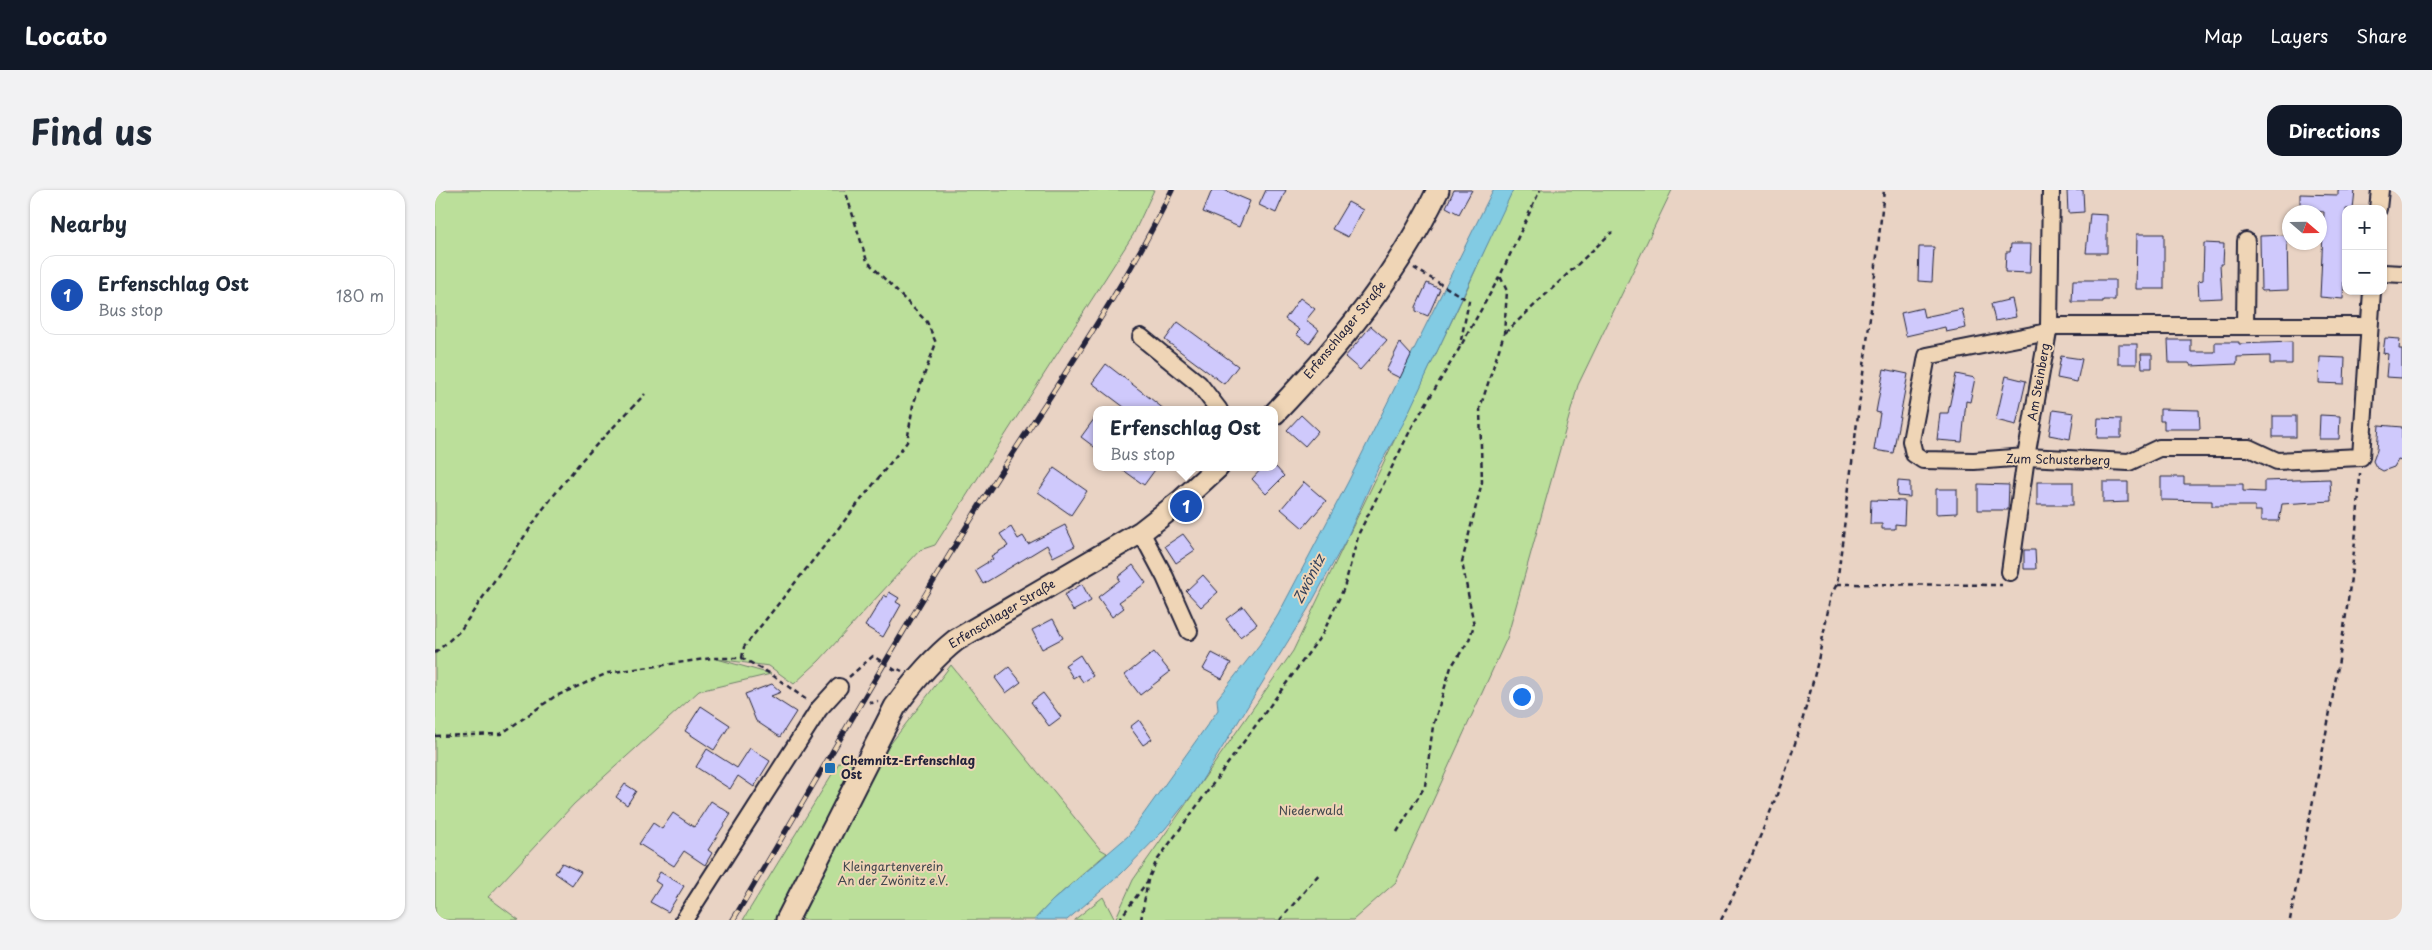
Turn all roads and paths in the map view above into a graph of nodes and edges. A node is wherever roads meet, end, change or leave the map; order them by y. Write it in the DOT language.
graph roads {
  1 [pos="845,190"];
  2 [pos="1438,190"];
  3 [pos="1540,190"];
  4 [pos="1884,190"];
  5 [pos="2051,190"];
  6 [pos="2380,190"];
  7 [pos="2379,205"];
  8 [pos="1612,232"];
  9 [pos="2246,241"];
  10 [pos="1400,261"];
  11 [pos="2387,273"];
  12 [pos="2402,274"];
  13 [pos="1499,276"];
  14 [pos="2372,295"];
  15 [pos="2245,326"];
  16 [pos="2369,326"];
  17 [pos="2048,329"];
  18 [pos="1504,334"];
  19 [pos="1141,337"];
  20 [pos="1459,349"];
  21 [pos="645,394"];
  22 [pos="1216,406"];
  23 [pos="1278,409"];
  24 [pos="2026,457"];
  25 [pos="2361,457"];
  26 [pos="1214,471"];
  27 [pos="1141,532"];
  28 [pos="2010,572"];
  29 [pos="1837,584"];
  30 [pos="1189,631"];
  31 [pos="435,653"];
  32 [pos="742,658"];
  33 [pos="909,666"];
  34 [pos="839,687"];
  35 [pos="819,709"];
  36 [pos="435,736"];
  37 [pos="1397,832"];
  38 [pos="1320,873"];
  39 [pos="1148,880"];
  40 [pos="684,920"];
  41 [pos="787,920"];
  42 [pos="1119,920"];
  43 [pos="1141,920"];
  44 [pos="1280,920"];
  45 [pos="1721,920"];
  46 [pos="2289,920"];
  1 -- 32 [label="path"];
  2 -- 10 [label="main road, Erfenschlager Straße"];
  3 -- 13 [label="path"];
  4 -- 29 [label="path"];
  5 -- 17 [label="street, Am Steinberg"];
  6 -- 7 [label="street"];
  8 -- 18 [label="path"];
  9 -- 15 [label="street"];
  10 -- 20 [label="path"];
  10 -- 23 [label="main road, Erfenschlager Straße"];
  11 -- 12 [label="street"];
  13 -- 18 [label="path"];
  13 -- 20 [label="path"];
  14 -- 16 [label="street"];
  15 -- 16 [label="street, Zum Schusterberg"];
  15 -- 17 [label="street, Zum Schusterberg"];
  16 -- 25 [label="street"];
  17 -- 24 [label="street, Am Steinberg"];
  17 -- 24 [label="street, Zum Schusterberg"];
  18 -- 37 [label="path"];
  19 -- 22 [label="street"];
  20 -- 39 [label="path"];
  21 -- 31 [label="path"];
  24 -- 25 [label="street, Zum Schusterberg"];
  24 -- 28 [label="street, Am Steinberg"];
  25 -- 46 [label="path"];
  26 -- 27 [label="main road, Erfenschlager Straße"];
  27 -- 30 [label="street"];
  27 -- 41 [label="main road, Erfenschlager Straße"];
  28 -- 29 [label="path"];
  29 -- 45 [label="path"];
  32 -- 35 [label="path"];
  32 -- 36 [label="path"];
  33 -- 34 [label="path"];
  34 -- 35 [label="street"];
  35 -- 40 [label="street"];
  38 -- 44 [label="path"];
  39 -- 42 [label="path"];
  39 -- 43 [label="path"];
}
